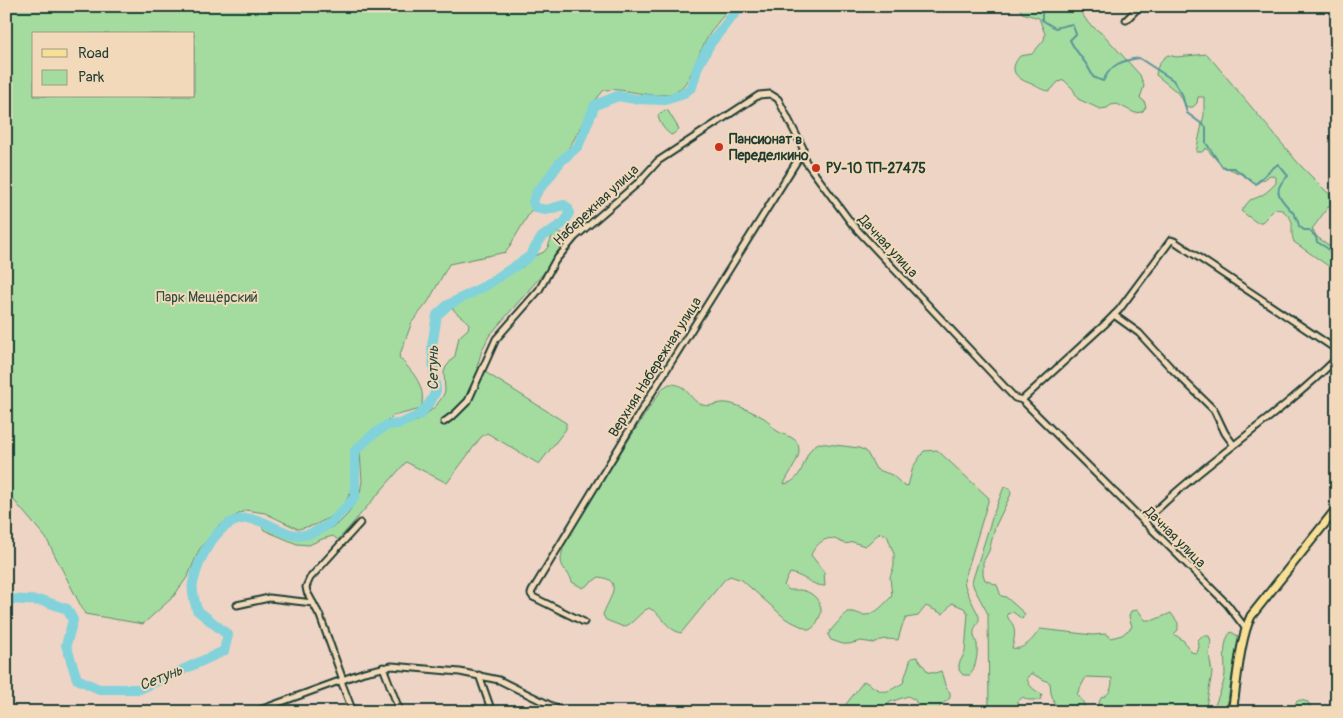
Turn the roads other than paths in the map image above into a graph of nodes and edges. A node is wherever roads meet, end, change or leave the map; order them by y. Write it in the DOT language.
graph roads {
  1 [pos="1140,6"];
  2 [pos="1126,20"];
  3 [pos="770,94"];
  4 [pos="802,153"];
  5 [pos="1114,315"];
  6 [pos="1337,350"];
  7 [pos="1337,358"];
  8 [pos="1022,400"];
  9 [pos="444,422"];
  10 [pos="1233,444"];
  11 [pos="1337,508"];
  12 [pos="1144,522"];
  13 [pos="360,523"];
  14 [pos="313,603"];
  15 [pos="236,605"];
  16 [pos="584,622"];
  17 [pos="1246,629"];
  18 [pos="383,667"];
  19 [pos="479,675"];
  20 [pos="342,680"];
  21 [pos="254,712"];
  22 [pos="353,712"];
  23 [pos="400,712"];
  24 [pos="492,712"];
  25 [pos="564,712"];
  26 [pos="1232,712"];
  1 -- 2 [label="street"];
  3 -- 4 [label="street, Дачная улица"];
  3 -- 9 [label="street, Набережная улица"];
  4 -- 8 [label="street, Дачная улица"];
  4 -- 16 [label="street, Верхняя Набережная улица"];
  5 -- 6 [label="street"];
  5 -- 8 [label="street"];
  5 -- 10 [label="street"];
  7 -- 10 [label="street"];
  8 -- 12 [label="street, Дачная улица"];
  10 -- 12 [label="street"];
  11 -- 17 [label="main road"];
  12 -- 17 [label="street, Дачная улица"];
  13 -- 14 [label="street"];
  14 -- 15 [label="street"];
  14 -- 20 [label="street"];
  17 -- 26 [label="main road"];
  18 -- 19 [label="street"];
  18 -- 20 [label="street"];
  18 -- 23 [label="street"];
  19 -- 24 [label="street"];
  19 -- 25 [label="street"];
  20 -- 21 [label="street"];
  20 -- 22 [label="street"];
}
